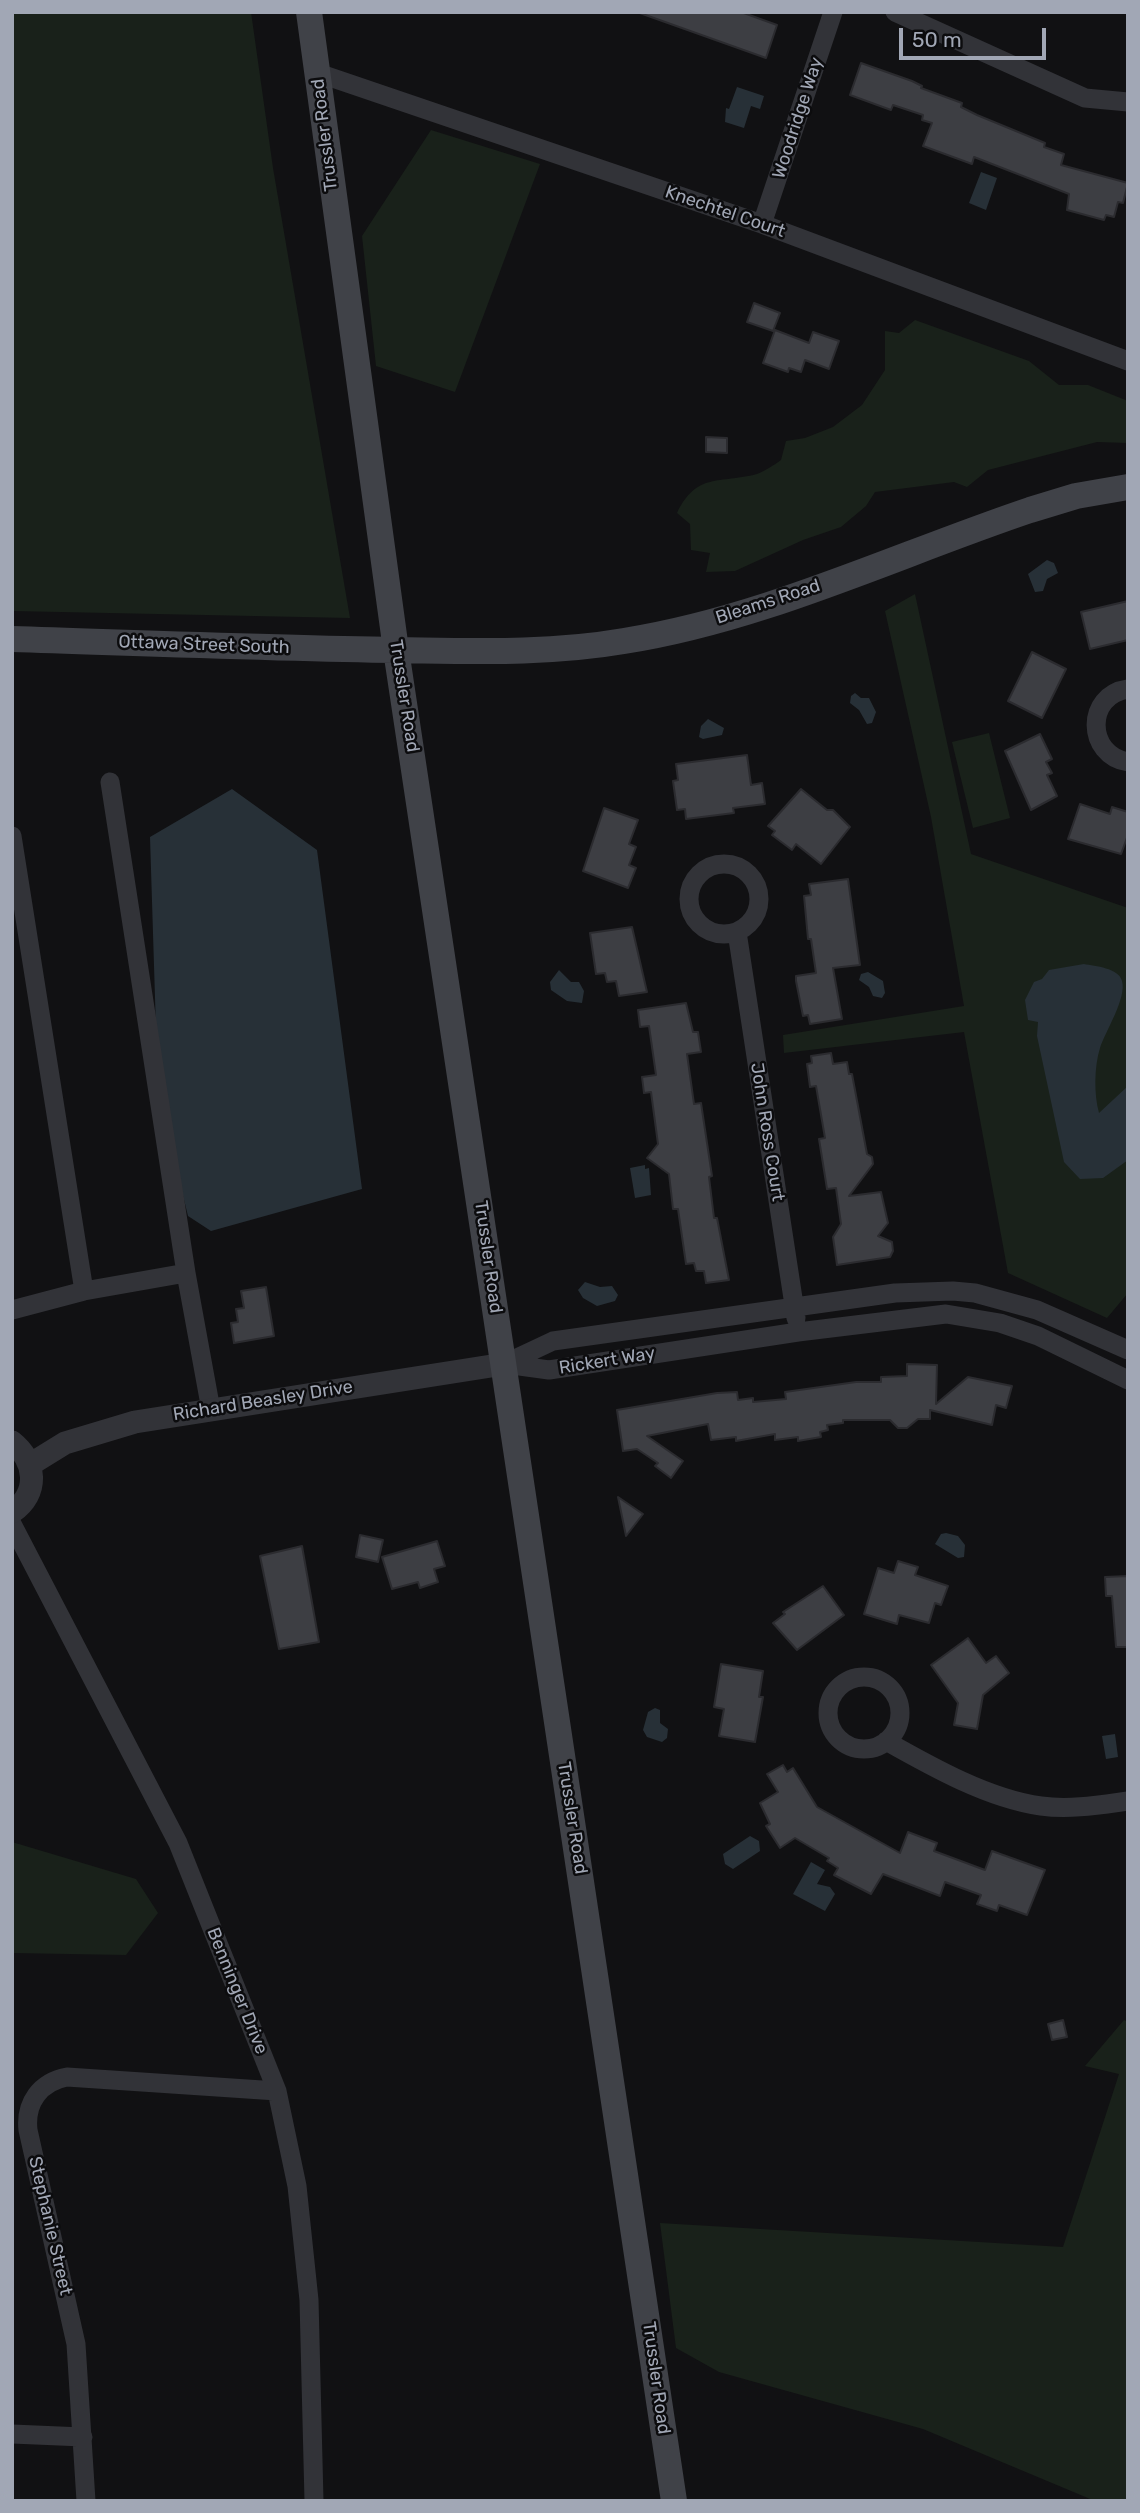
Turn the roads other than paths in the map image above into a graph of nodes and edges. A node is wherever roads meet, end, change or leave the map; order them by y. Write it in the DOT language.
graph roads {
  1 [pos="309,12"];
  2 [pos="833,12"];
  3 [pos="895,12"];
  4 [pos="318,72"];
  5 [pos="1128,102"];
  6 [pos="762,224"];
  7 [pos="1128,361"];
  8 [pos="1128,487"];
  9 [pos="12,639"];
  10 [pos="396,650"];
  11 [pos="1128,688"];
  12 [pos="1128,762"];
  13 [pos="110,782"];
  14 [pos="12,836"];
  15 [pos="737,932"];
  16 [pos="186,1273"];
  17 [pos="84,1291"];
  18 [pos="795,1307"];
  19 [pos="12,1310"];
  20 [pos="798,1332"];
  21 [pos="1128,1350"];
  22 [pos="504,1364"];
  23 [pos="1128,1380"];
  24 [pos="211,1410"];
  25 [pos="12,1442"];
  26 [pos="31,1464"];
  27 [pos="12,1511"];
  28 [pos="12,1524"];
  29 [pos="887,1741"];
  30 [pos="1128,1801"];
  31 [pos="277,2091"];
  32 [pos="12,2434"];
  33 [pos="83,2437"];
  34 [pos="86,2501"];
  35 [pos="314,2501"];
  36 [pos="674,2501"];
  1 -- 4 [label="main road, Trussler Road"];
  2 -- 6 [label="street, Woodridge Way"];
  3 -- 5 [label="street"];
  4 -- 6 [label="street, Knechtel Court"];
  4 -- 10 [label="main road, Trussler Road"];
  6 -- 7 [label="street, Knechtel Court"];
  8 -- 10 [label="main road, Bleams Road"];
  9 -- 10 [label="main road, Ottawa Street South"];
  10 -- 22 [label="main road, Trussler Road"];
  11 -- 12 [label="street"];
  13 -- 16 [label="street"];
  14 -- 17 [label="street"];
  15 -- 18 [label="street, John Ross Court"];
  16 -- 17 [label="street"];
  16 -- 24 [label="street"];
  17 -- 19 [label="street"];
  18 -- 20 [label="street, John Ross Court"];
  18 -- 21 [label="street, Rickert Way"];
  18 -- 22 [label="street, Rickert Way"];
  20 -- 22 [label="street, Rickert Way"];
  20 -- 23 [label="street, Rickert Way"];
  22 -- 24 [label="street, Richard Beasley Drive"];
  22 -- 36 [label="main road, Trussler Road"];
  24 -- 26 [label="street, Richard Beasley Drive"];
  25 -- 26 [label="street"];
  26 -- 27 [label="street"];
  28 -- 31 [label="street, Benninger Drive"];
  29 -- 30 [label="street"];
  31 -- 33 [label="street, Stephanie Street"];
  31 -- 35 [label="street, Benninger Drive"];
  32 -- 33 [label="street"];
  33 -- 34 [label="street, Stephanie Street"];
}
